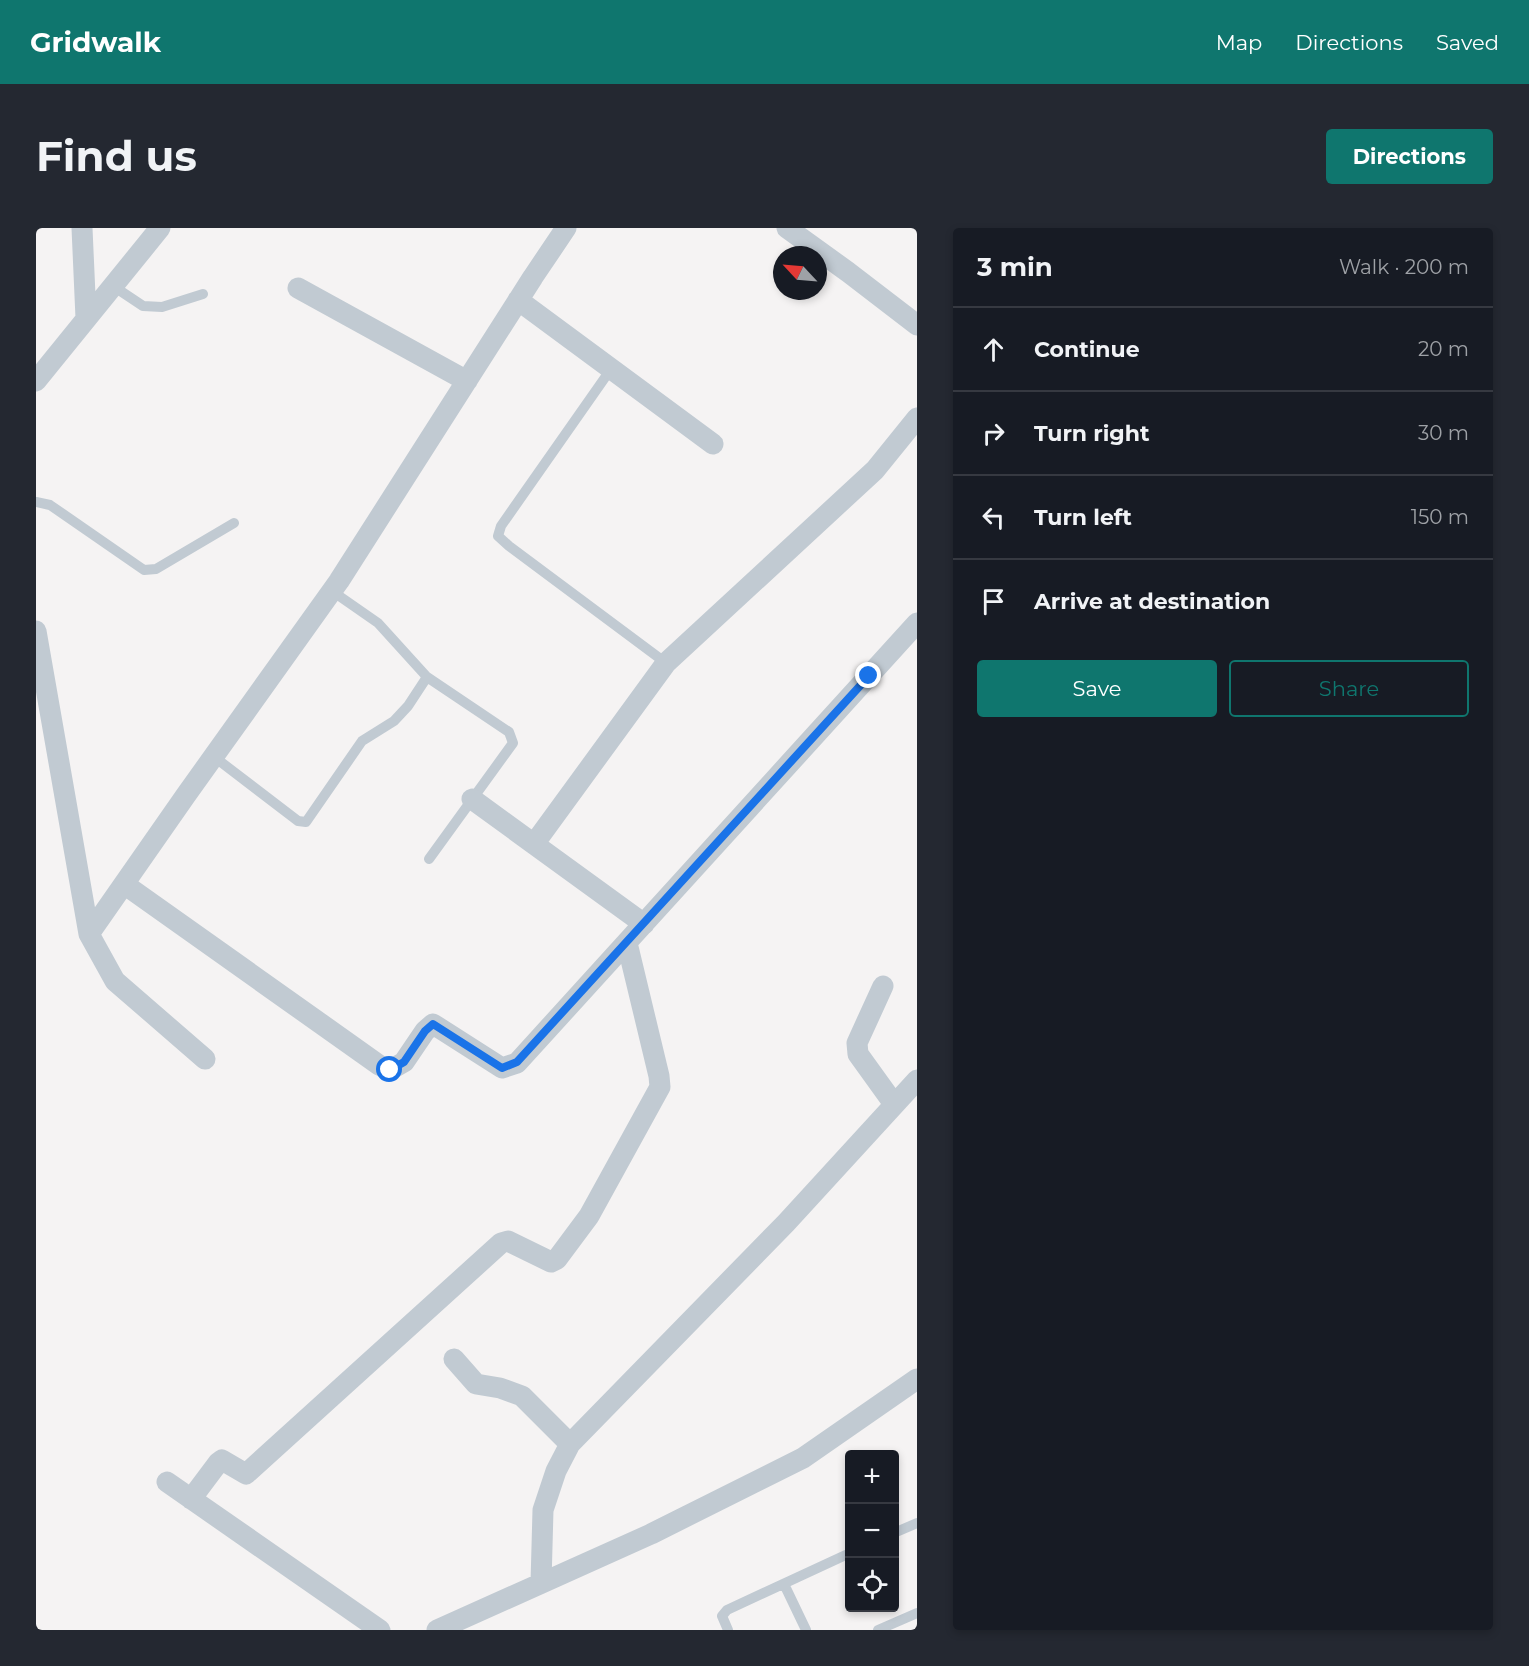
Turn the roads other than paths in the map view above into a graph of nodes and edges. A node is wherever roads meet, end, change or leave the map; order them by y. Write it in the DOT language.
graph roads {
  1 [pos="82,228"];
  2 [pos="160,228"];
  3 [pos="566,228"];
  4 [pos="787,228"];
  5 [pos="113,286"];
  6 [pos="298,288"];
  7 [pos="203,294"];
  8 [pos="518,300"];
  9 [pos="86,318"];
  10 [pos="917,324"];
  11 [pos="611,369"];
  12 [pos="36,381"];
  13 [pos="467,381"];
  14 [pos="917,418"];
  15 [pos="713,444"];
  16 [pos="36,502"];
  17 [pos="234,523"];
  18 [pos="332,591"];
  19 [pos="917,623"];
  20 [pos="36,631"];
  21 [pos="666,663"];
  22 [pos="426,677"];
  23 [pos="213,756"];
  24 [pos="472,799"];
  25 [pos="534,844"];
  26 [pos="429,859"];
  27 [pos="124,884"];
  28 [pos="645,924"];
  29 [pos="89,934"];
  30 [pos="627,943"];
  31 [pos="883,986"];
  32 [pos="205,1059"];
  33 [pos="917,1080"];
  34 [pos="894,1104"];
  35 [pos="454,1359"];
  36 [pos="917,1379"];
  37 [pos="570,1444"];
  38 [pos="167,1482"];
  39 [pos="191,1499"];
  40 [pos="917,1523"];
  41 [pos="899,1531"];
  42 [pos="845,1555"];
  43 [pos="541,1583"];
  44 [pos="784,1584"];
  45 [pos="917,1613"];
  46 [pos="440,1629"];
  47 [pos="380,1630"];
  48 [pos="728,1630"];
  49 [pos="806,1630"];
  50 [pos="878,1630"];
  1 -- 9 [label="street"];
  2 -- 5 [label="street"];
  3 -- 8 [label="street"];
  4 -- 10 [label="street"];
  5 -- 7 [label="lane"];
  5 -- 9 [label="street"];
  6 -- 13 [label="street"];
  8 -- 11 [label="street"];
  8 -- 13 [label="street"];
  9 -- 12 [label="street"];
  11 -- 15 [label="street"];
  11 -- 21 [label="lane"];
  13 -- 18 [label="street"];
  14 -- 21 [label="street"];
  16 -- 17 [label="lane"];
  18 -- 22 [label="lane"];
  18 -- 23 [label="street"];
  19 -- 28 [label="street"];
  20 -- 29 [label="street"];
  21 -- 25 [label="street"];
  22 -- 23 [label="lane"];
  22 -- 24 [label="lane"];
  23 -- 27 [label="street"];
  24 -- 25 [label="street"];
  24 -- 26 [label="lane"];
  25 -- 28 [label="street"];
  27 -- 29 [label="street"];
  27 -- 30 [label="street"];
  28 -- 30 [label="street"];
  29 -- 32 [label="street"];
  30 -- 39 [label="street"];
  31 -- 34 [label="street"];
  33 -- 34 [label="street"];
  34 -- 37 [label="street"];
  35 -- 37 [label="street"];
  36 -- 43 [label="street"];
  37 -- 43 [label="street"];
  38 -- 39 [label="street"];
  39 -- 47 [label="street"];
  40 -- 41 [label="lane"];
  42 -- 44 [label="lane"];
  43 -- 46 [label="street"];
  44 -- 48 [label="lane"];
  44 -- 49 [label="lane"];
  45 -- 50 [label="lane"];
}
